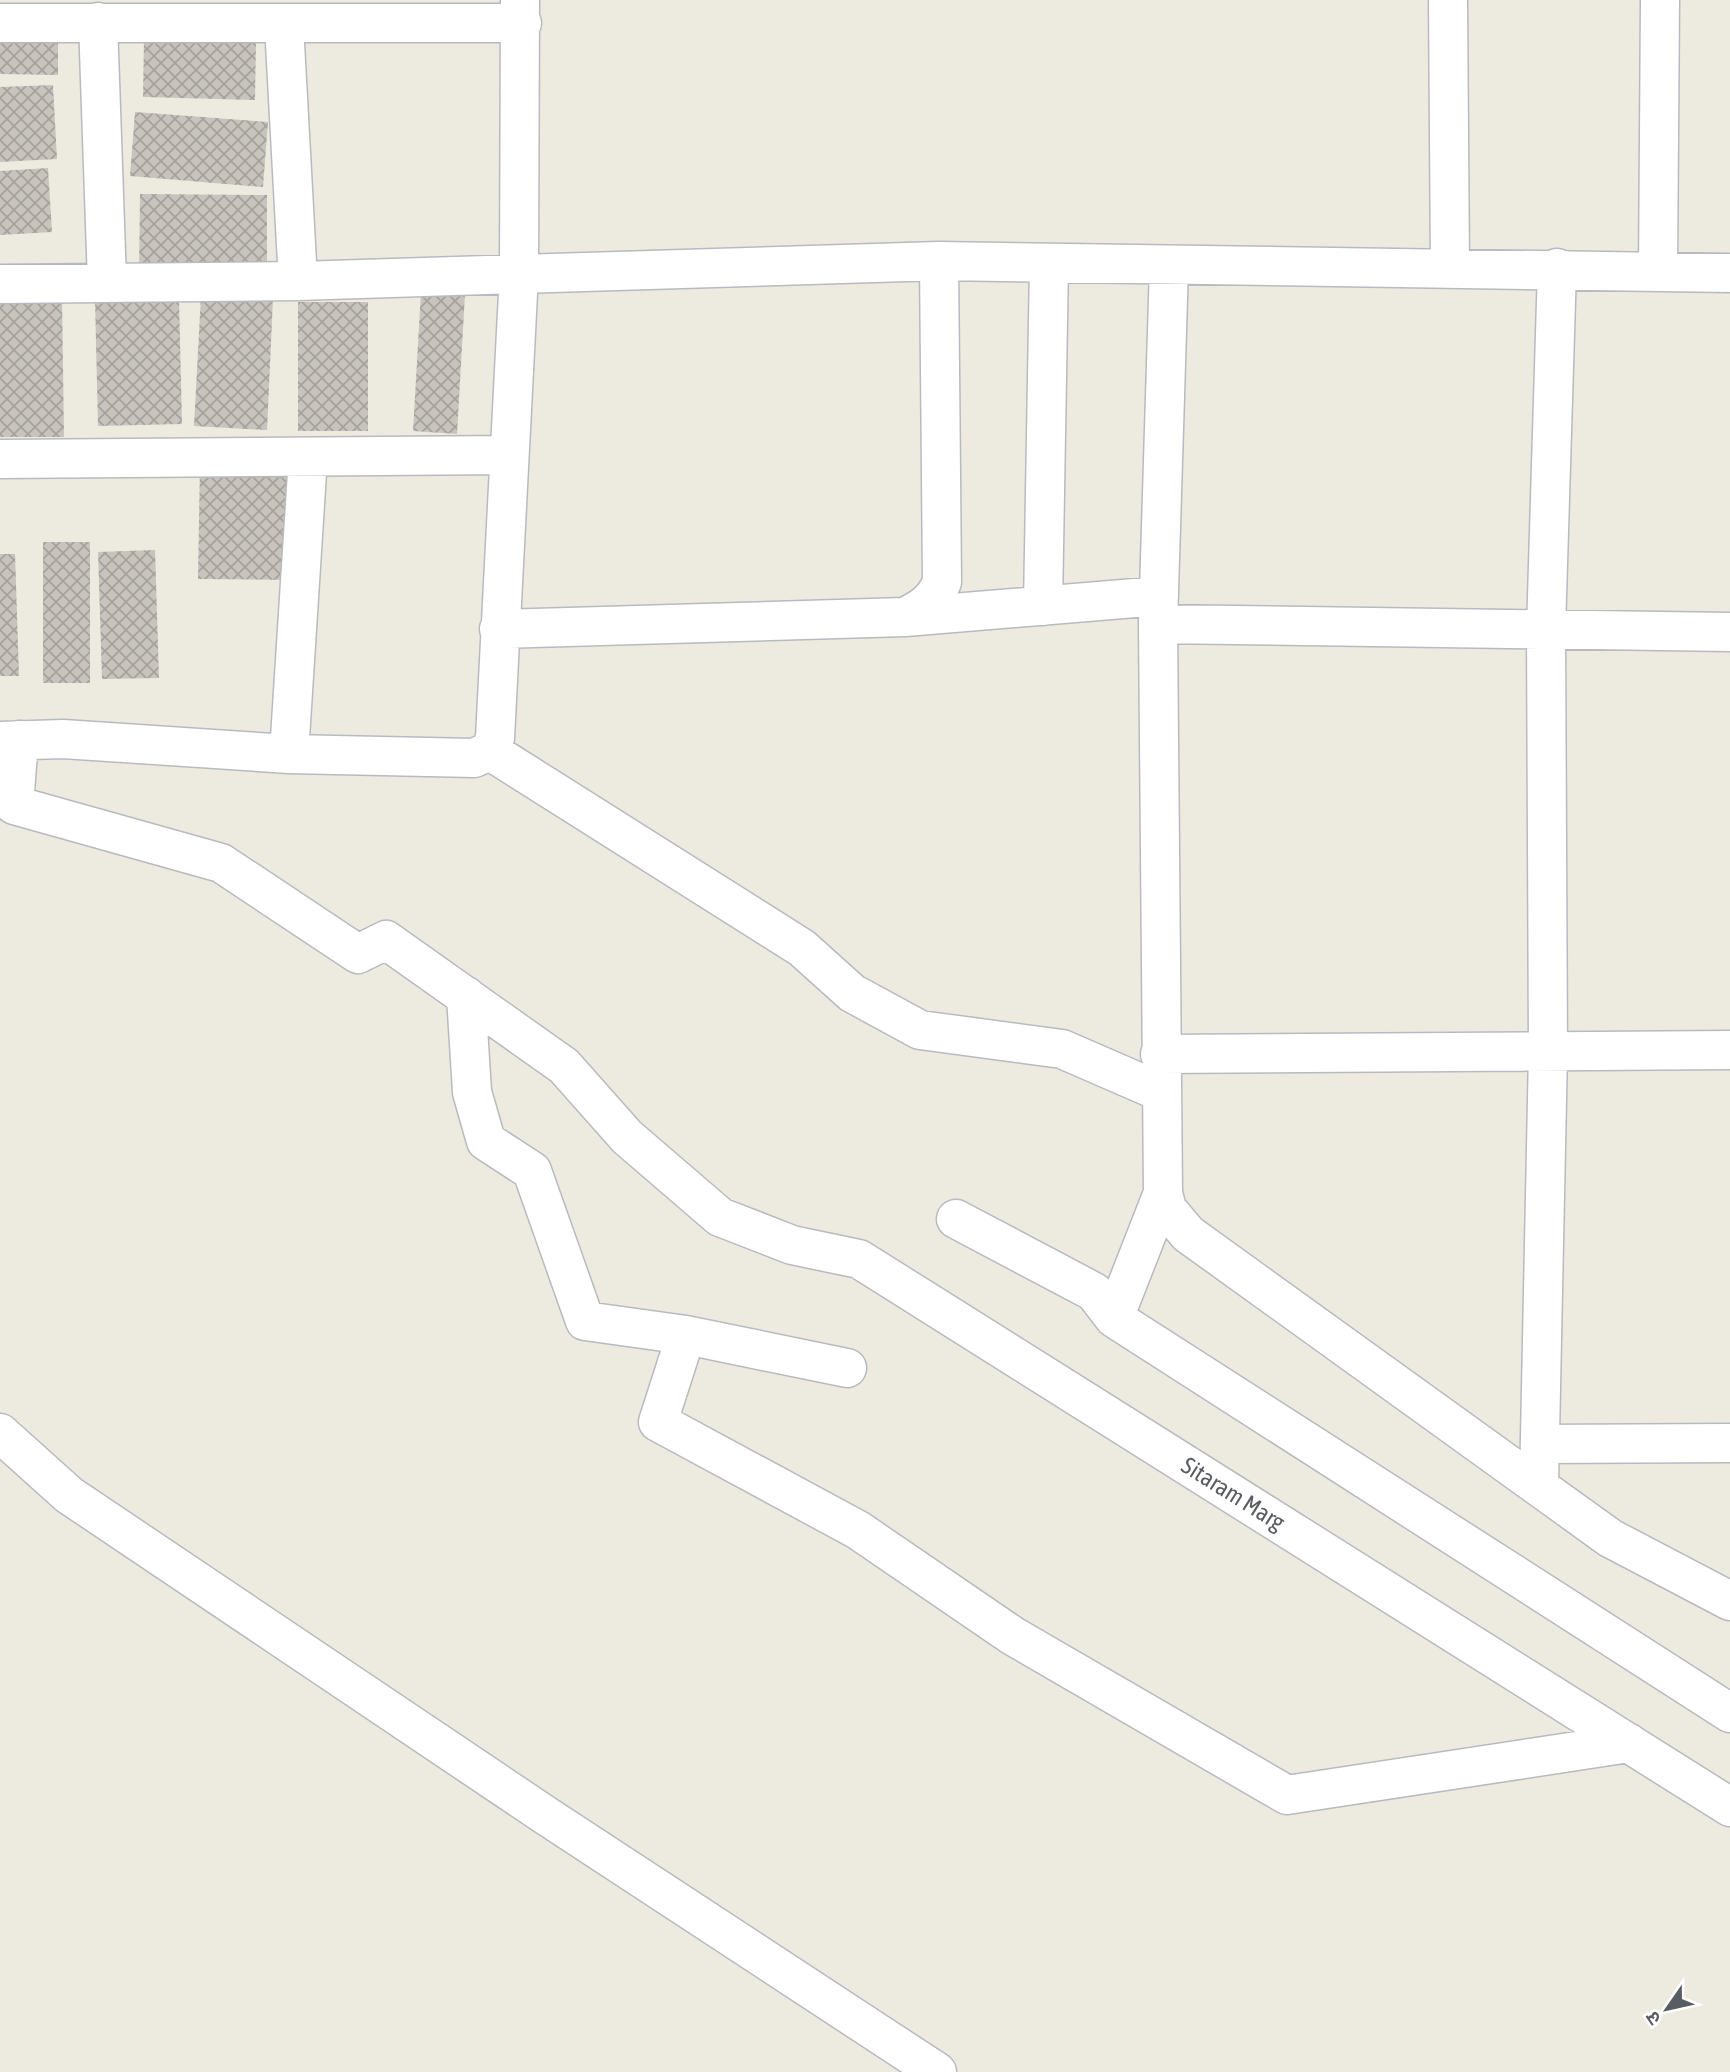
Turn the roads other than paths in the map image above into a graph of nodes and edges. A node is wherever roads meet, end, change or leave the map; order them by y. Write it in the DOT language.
graph roads {
  1 [pos="1448,0"];
  2 [pos="1660,0"];
  3 [pos="521,11"];
  4 [pos="97,22"];
  5 [pos="0,23"];
  6 [pos="284,25"];
  7 [pos="939,261"];
  8 [pos="1049,264"];
  9 [pos="1169,267"];
  10 [pos="1450,267"];
  11 [pos="1557,268"];
  12 [pos="1658,272"];
  13 [pos="1730,273"];
  14 [pos="519,274"];
  15 [pos="298,281"];
  16 [pos="107,282"];
  17 [pos="0,284"];
  18 [pos="508,455"];
  19 [pos="308,457"];
  20 [pos="0,459"];
  21 [pos="1043,606"];
  22 [pos="1158,610"];
  23 [pos="905,617"];
  24 [pos="499,629"];
  25 [pos="1546,630"];
  26 [pos="1730,632"];
  27 [pos="9,741"];
  28 [pos="490,751"];
  29 [pos="289,754"];
  30 [pos="466,996"];
  31 [pos="1730,1050"];
  32 [pos="1548,1051"];
  33 [pos="1160,1054"];
  34 [pos="1161,1092"];
  35 [pos="1163,1193"];
  36 [pos="956,1219"];
  37 [pos="1115,1318"];
  38 [pos="686,1335"];
  39 [pos="846,1368"];
  40 [pos="0,1433"];
  41 [pos="1730,1443"];
  42 [pos="1541,1444"];
  43 [pos="1539,1484"];
  44 [pos="1730,1601"];
  45 [pos="1730,1713"];
  46 [pos="1629,1743"];
  47 [pos="1730,1807"];
  48 [pos="937,2072"];
  1 -- 10 [label="street"];
  2 -- 12 [label="street"];
  3 -- 6 [label="street"];
  3 -- 14 [label="street"];
  4 -- 5 [label="street"];
  4 -- 6 [label="street"];
  4 -- 16 [label="street"];
  6 -- 15 [label="street"];
  7 -- 8 [label="street"];
  7 -- 14 [label="street"];
  7 -- 23 [label="street"];
  8 -- 9 [label="street"];
  8 -- 21 [label="street"];
  9 -- 10 [label="street"];
  9 -- 22 [label="street"];
  10 -- 11 [label="street"];
  11 -- 12 [label="street"];
  11 -- 25 [label="street"];
  12 -- 13 [label="street"];
  14 -- 15 [label="street"];
  14 -- 18 [label="street"];
  15 -- 16 [label="street"];
  16 -- 17 [label="street"];
  18 -- 19 [label="street"];
  18 -- 24 [label="street"];
  19 -- 20 [label="street"];
  19 -- 29 [label="street"];
  21 -- 22 [label="street"];
  21 -- 23 [label="street"];
  22 -- 25 [label="street"];
  22 -- 33 [label="street"];
  23 -- 24 [label="street"];
  24 -- 28 [label="street"];
  25 -- 26 [label="street"];
  25 -- 32 [label="street"];
  27 -- 29 [label="street"];
  27 -- 30 [label="street, Sitaram Marg"];
  28 -- 29 [label="street"];
  28 -- 34 [label="street"];
  30 -- 38 [label="street"];
  30 -- 46 [label="street, Sitaram Marg"];
  31 -- 32 [label="street"];
  32 -- 33 [label="street"];
  32 -- 42 [label="street"];
  33 -- 34 [label="street"];
  34 -- 35 [label="street"];
  35 -- 37 [label="street"];
  35 -- 43 [label="street"];
  36 -- 37 [label="street"];
  37 -- 45 [label="street"];
  38 -- 39 [label="street"];
  38 -- 46 [label="street"];
  40 -- 48 [label="street"];
  41 -- 42 [label="street"];
  42 -- 43 [label="street"];
  43 -- 44 [label="street"];
  46 -- 47 [label="street, Sitaram Marg"];
}
